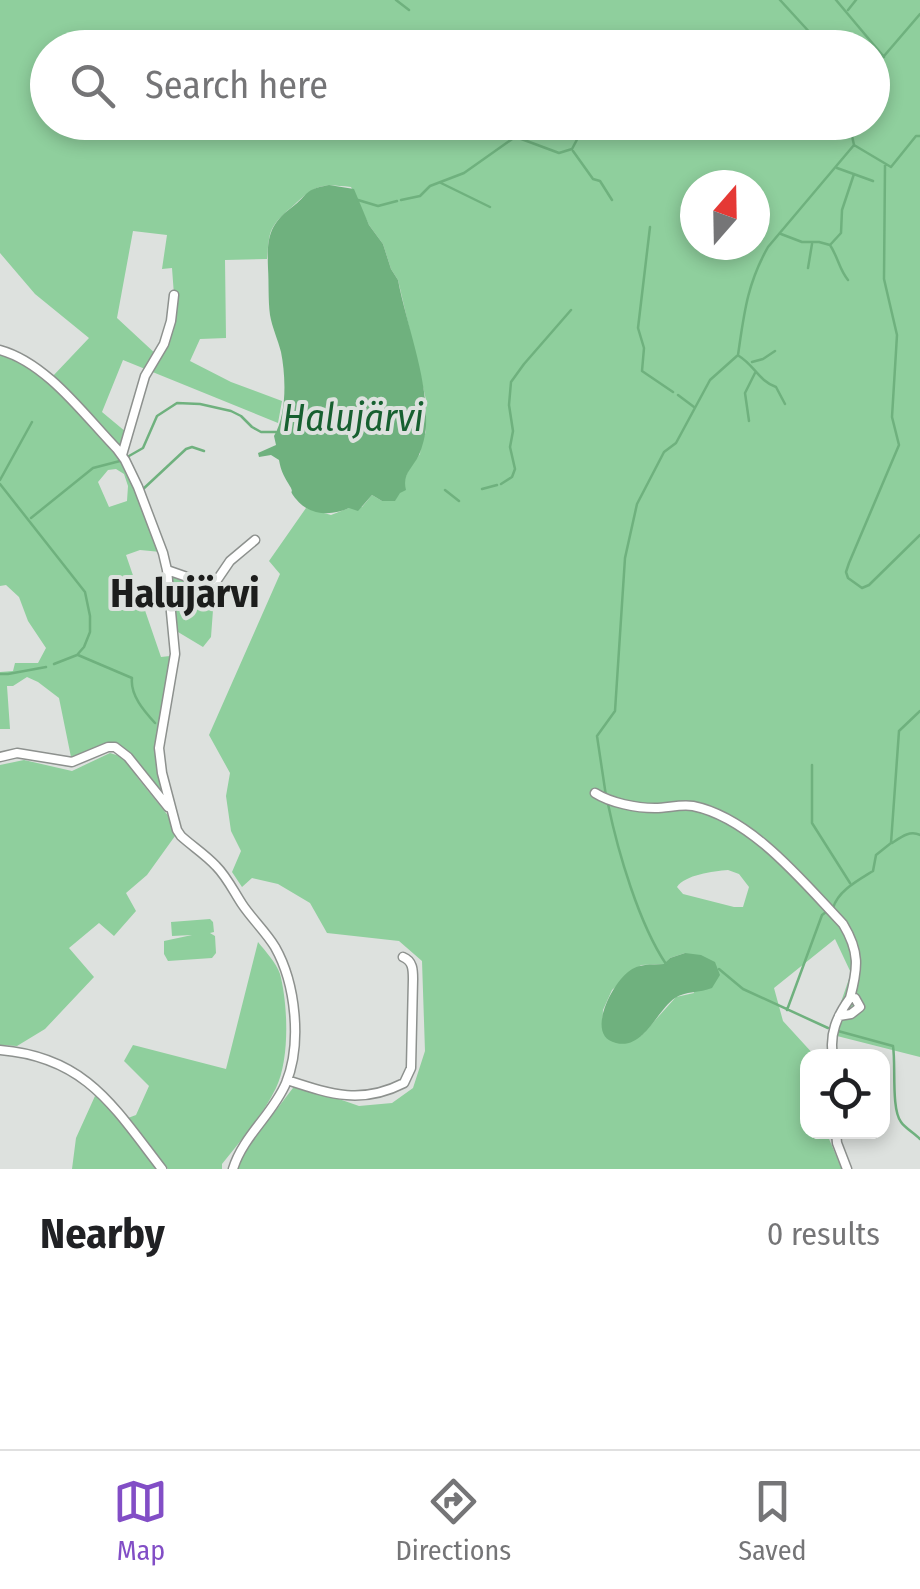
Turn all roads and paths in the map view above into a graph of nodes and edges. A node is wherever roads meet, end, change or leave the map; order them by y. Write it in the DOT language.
graph roads {
  1 [pos="174,295"];
  2 [pos="0,350"];
  3 [pos="122,454"];
  4 [pos="255,540"];
  5 [pos="166,570"];
  6 [pos="0,756"];
  7 [pos="596,792"];
  8 [pos="172,812"];
  9 [pos="404,957"];
  10 [pos="833,1049"];
  11 [pos="0,1050"];
  12 [pos="287,1080"];
  13 [pos="837,1139"];
  14 [pos="162,1169"];
  15 [pos="233,1169"];
  16 [pos="848,1169"];
  1 -- 3 [label="street"];
  2 -- 3 [label="street"];
  3 -- 5 [label="street"];
  4 -- 5 [label="street"];
  5 -- 8 [label="street"];
  6 -- 8 [label="street"];
  7 -- 10 [label="street"];
  8 -- 12 [label="street"];
  9 -- 12 [label="street"];
  11 -- 14 [label="street"];
  12 -- 15 [label="street"];
  13 -- 16 [label="street"];
}
